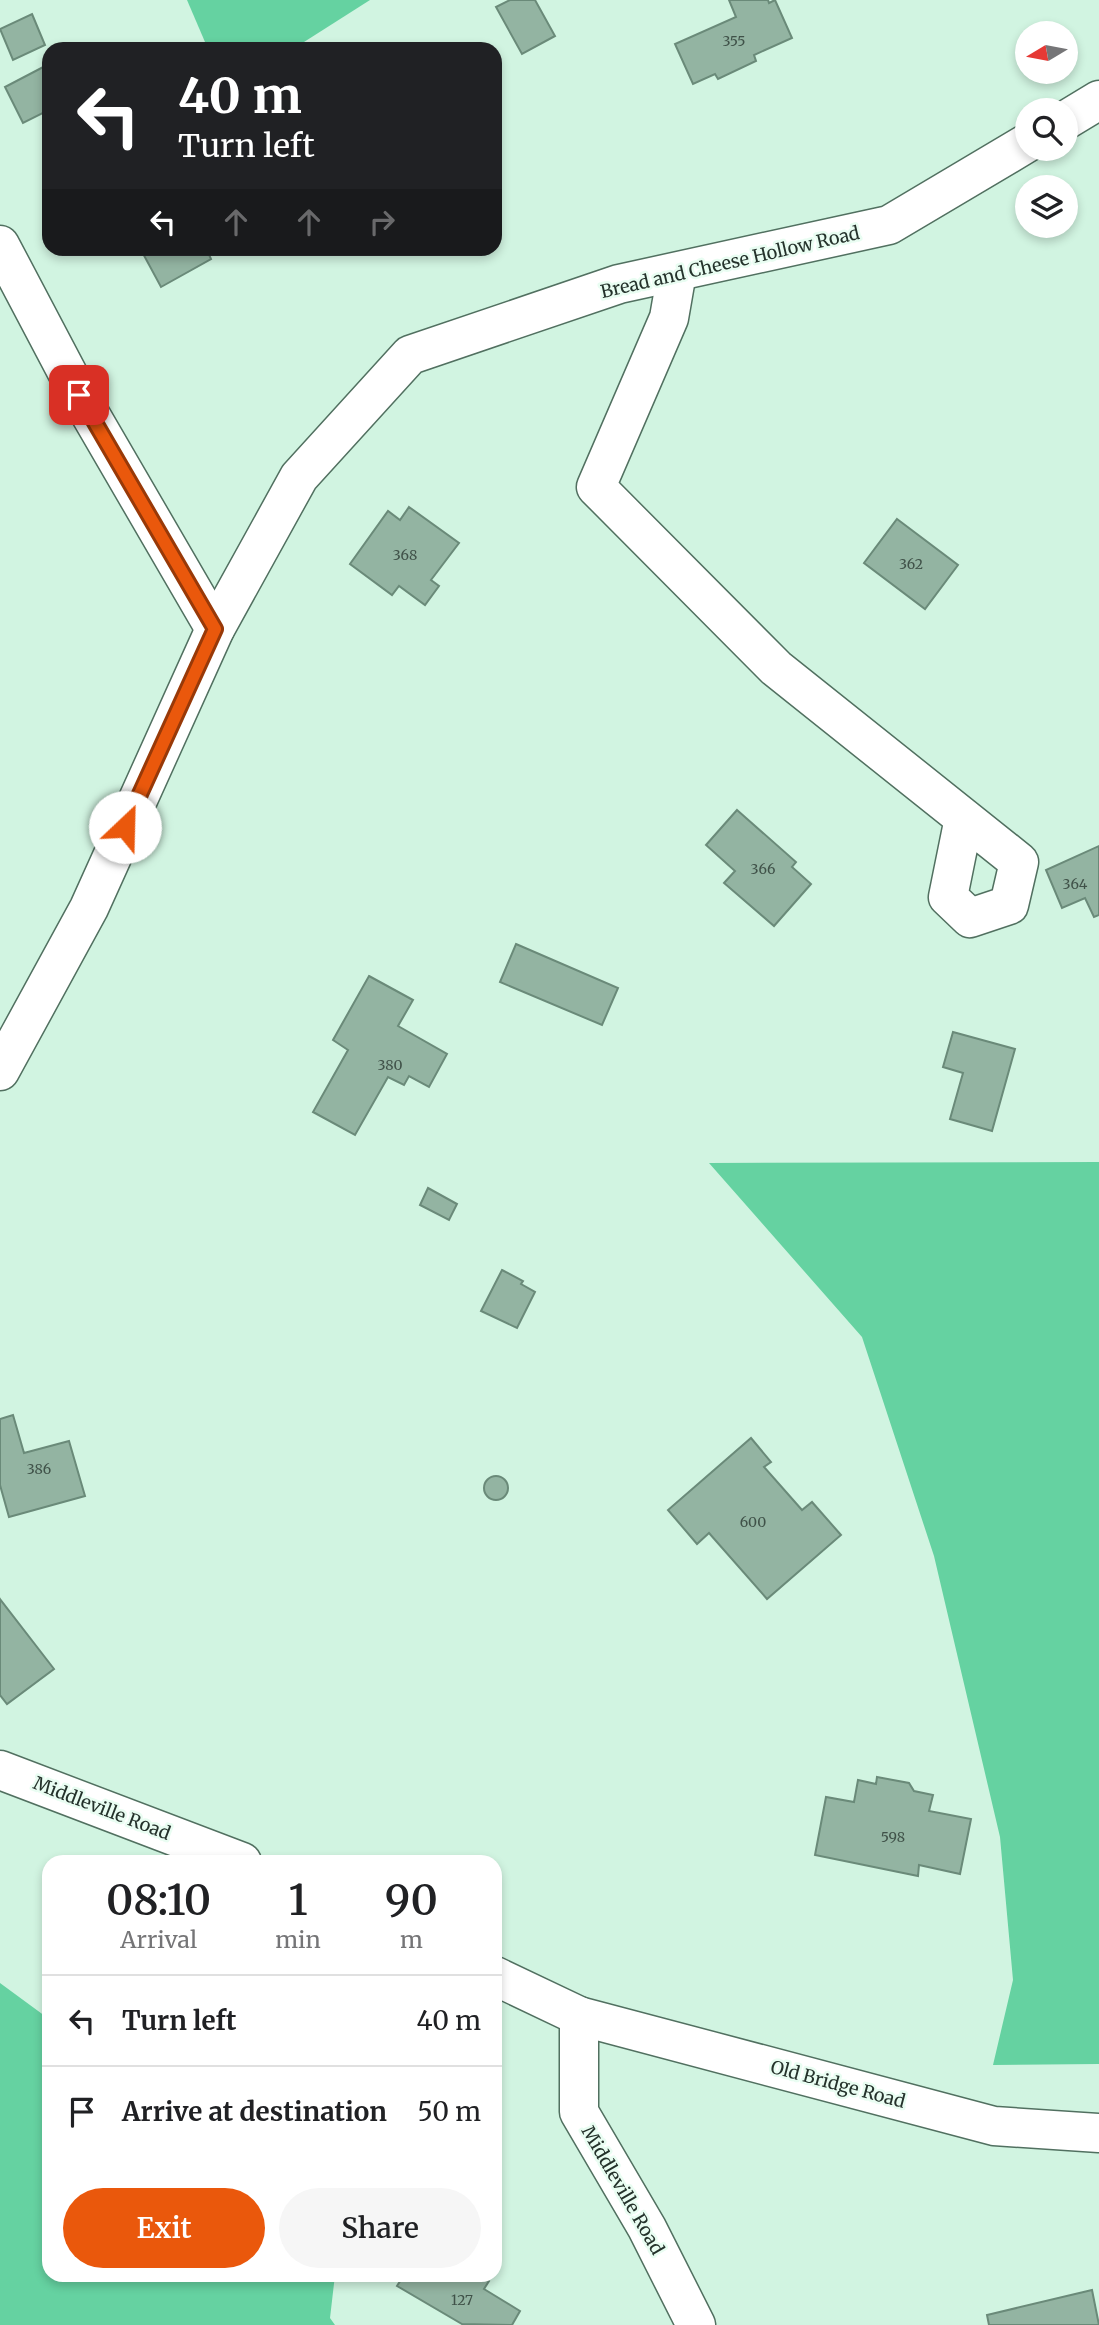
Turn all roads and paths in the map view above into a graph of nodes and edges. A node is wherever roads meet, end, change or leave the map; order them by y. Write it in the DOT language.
graph roads {
  1 [pos="1099,100"];
  2 [pos="1078,113"];
  3 [pos="1015,150"];
  4 [pos="0,245"];
  5 [pos="677,272"];
  6 [pos="215,629"];
  7 [pos="964,818"];
  8 [pos="0,1071"];
  9 [pos="0,1770"];
  10 [pos="224,1855"];
  11 [pos="502,1979"];
  12 [pos="579,2015"];
  13 [pos="1099,2133"];
  14 [pos="696,2325"];
  1 -- 2 [label="street"];
  3 -- 5 [label="street, Bread and Cheese Hollow Road"];
  4 -- 6 [label="street"];
  5 -- 6 [label="street, Bread and Cheese Hollow Road"];
  5 -- 7 [label="street"];
  6 -- 8 [label="street, Bread and Cheese Hollow Road"];
  9 -- 10 [label="street, Middleville Road"];
  11 -- 12 [label="street"];
  12 -- 13 [label="street, Old Bridge Road"];
  12 -- 14 [label="street, Middleville Road"];
}
